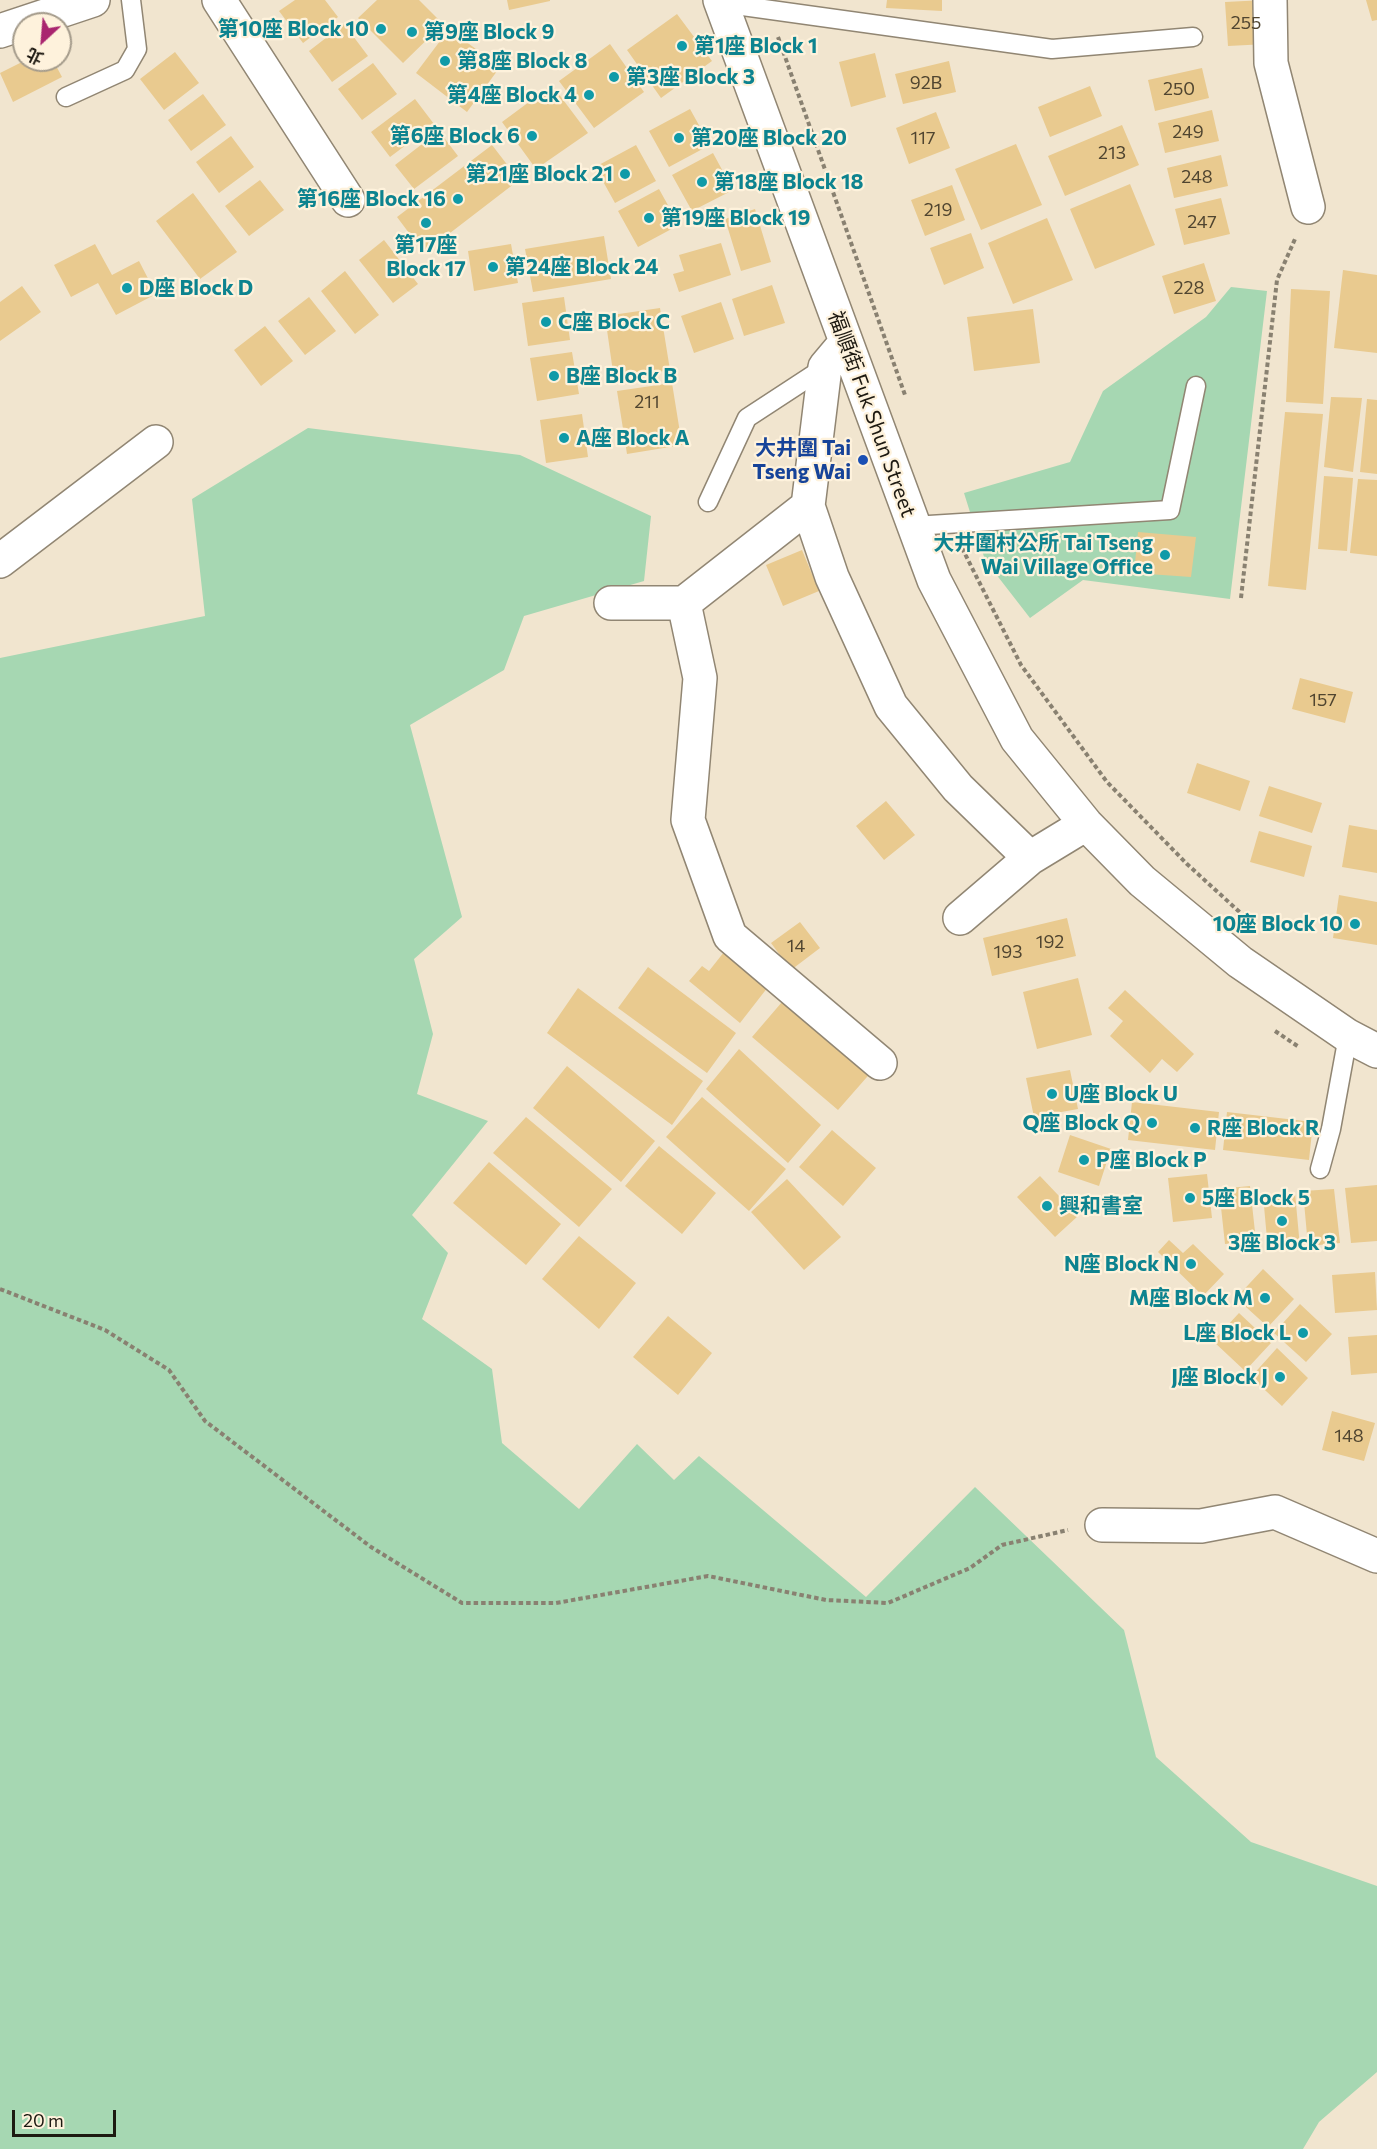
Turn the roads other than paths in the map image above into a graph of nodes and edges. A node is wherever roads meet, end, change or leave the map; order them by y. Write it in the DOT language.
graph roads {
  1 [pos="93,0"];
  2 [pos="131,0"];
  3 [pos="219,0"];
  4 [pos="1270,0"];
  5 [pos="720,2"];
  6 [pos="0,31"];
  7 [pos="1193,37"];
  8 [pos="66,97"];
  9 [pos="348,200"];
  10 [pos="1308,207"];
  11 [pos="846,342"];
  12 [pos="825,367"];
  13 [pos="1196,386"];
  14 [pos="156,442"];
  15 [pos="708,502"];
  16 [pos="808,506"];
  17 [pos="914,526"];
  18 [pos="0,561"];
  19 [pos="611,603"];
  20 [pos="684,603"];
  21 [pos="1086,824"];
  22 [pos="1030,858"];
  23 [pos="960,918"];
  24 [pos="1348,1036"];
  25 [pos="1377,1051"];
  26 [pos="880,1063"];
  27 [pos="1320,1169"];
  28 [pos="1102,1525"];
  29 [pos="1377,1556"];
  1 -- 6 [label="street"];
  2 -- 8 [label="lane"];
  3 -- 9 [label="street"];
  4 -- 10 [label="street"];
  5 -- 7 [label="lane"];
  5 -- 11 [label="street, 福順街 Fuk Shun Street"];
  11 -- 12 [label="street"];
  11 -- 17 [label="street, 福順街 Fuk Shun Street"];
  12 -- 15 [label="lane"];
  12 -- 16 [label="street"];
  13 -- 17 [label="lane"];
  14 -- 18 [label="street"];
  16 -- 20 [label="street"];
  16 -- 22 [label="street"];
  17 -- 21 [label="street, 福順街 Fuk Shun Street"];
  19 -- 20 [label="street"];
  20 -- 26 [label="street"];
  21 -- 22 [label="street"];
  21 -- 24 [label="street, 福順街 Fuk Shun Street"];
  22 -- 23 [label="street"];
  24 -- 25 [label="street, 福順街 Fuk Shun Street"];
  24 -- 27 [label="lane"];
  28 -- 29 [label="street"];
}
